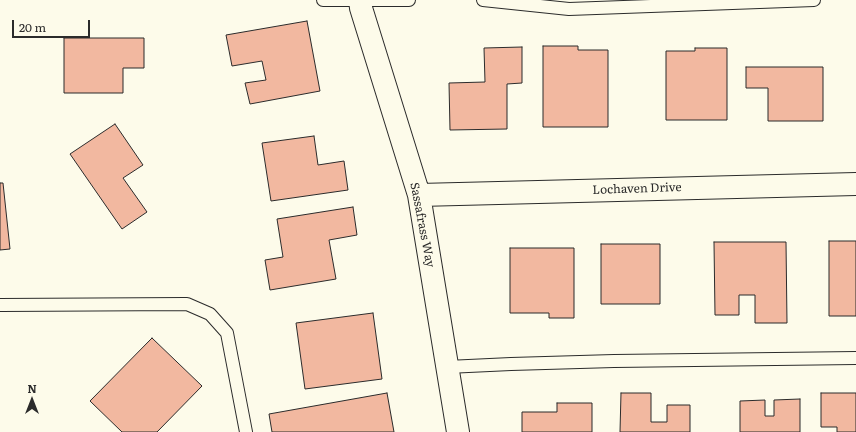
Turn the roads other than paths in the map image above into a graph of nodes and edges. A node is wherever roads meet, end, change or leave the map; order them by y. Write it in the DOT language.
graph roads {
  1 [pos="324,0"];
  2 [pos="360,0"];
  3 [pos="409,0"];
  4 [pos="483,0"];
  5 [pos="814,0"];
  6 [pos="856,184"];
  7 [pos="418,195"];
  8 [pos="0,305"];
  9 [pos="856,358"];
  10 [pos="447,367"];
  11 [pos="246,432"];
  12 [pos="458,432"];
  1 -- 2 [label="lane"];
  2 -- 3 [label="lane"];
  2 -- 7 [label="street, Sassafrass Way"];
  4 -- 5 [label="lane"];
  6 -- 7 [label="street, Lochaven Drive"];
  7 -- 10 [label="street, Sassafrass Way"];
  8 -- 11 [label="lane"];
  9 -- 10 [label="lane"];
  10 -- 12 [label="street, Sassafrass Way"];
}
